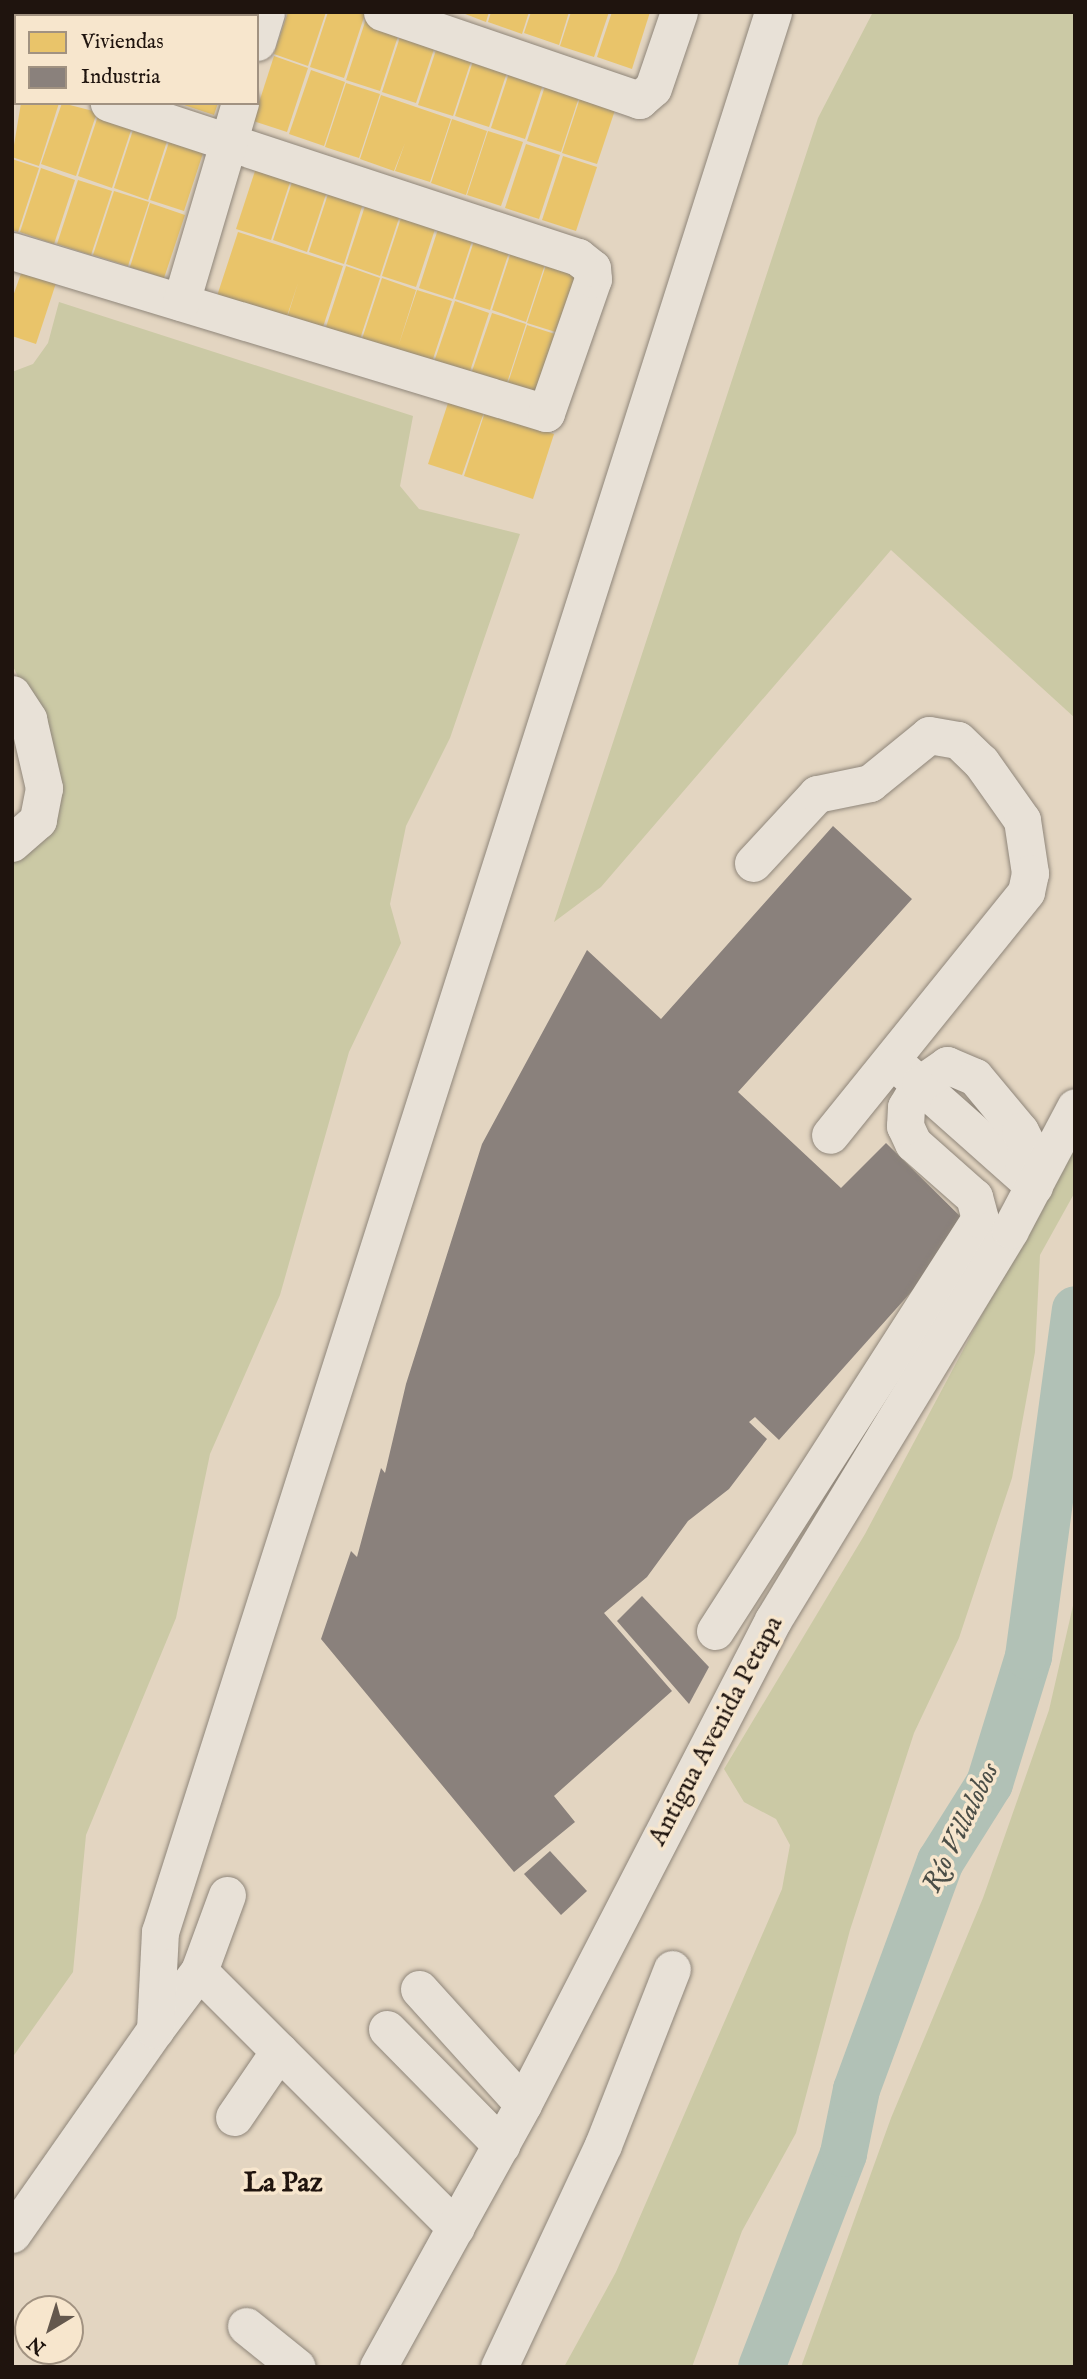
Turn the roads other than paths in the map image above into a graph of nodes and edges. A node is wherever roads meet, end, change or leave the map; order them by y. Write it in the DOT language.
graph roads {
  1 [pos="266,12"];
  2 [pos="382,12"];
  3 [pos="679,12"];
  4 [pos="773,12"];
  5 [pos="259,35"];
  6 [pos="116,105"];
  7 [pos="239,105"];
  8 [pos="230,140"];
  9 [pos="12,251"];
  10 [pos="181,302"];
  11 [pos="12,694"];
  12 [pos="12,843"];
  13 [pos="753,863"];
  14 [pos="891,1060"];
  15 [pos="920,1084"];
  16 [pos="1075,1107"];
  17 [pos="830,1135"];
  18 [pos="1028,1180"];
  19 [pos="715,1631"];
  20 [pos="227,1895"];
  21 [pos="673,1969"];
  22 [pos="199,1971"];
  23 [pos="419,1989"];
  24 [pos="387,2029"];
  25 [pos="155,2030"];
  26 [pos="279,2051"];
  27 [pos="523,2104"];
  28 [pos="234,2118"];
  29 [pos="501,2146"];
  30 [pos="456,2228"];
  31 [pos="12,2234"];
  32 [pos="246,2326"];
  33 [pos="297,2367"];
  34 [pos="378,2367"];
  35 [pos="499,2367"];
  1 -- 5 [label="street"];
  2 -- 3 [label="street"];
  4 -- 25 [label="street"];
  6 -- 8 [label="street"];
  7 -- 8 [label="street"];
  8 -- 10 [label="street"];
  8 -- 10 [label="street"];
  9 -- 10 [label="street"];
  11 -- 12 [label="street"];
  13 -- 14 [label="street"];
  14 -- 15 [label="street"];
  14 -- 17 [label="street"];
  15 -- 18 [label="street"];
  15 -- 19 [label="street"];
  16 -- 18 [label="street, Antigua Avenida Petapa"];
  18 -- 27 [label="street, Antigua Avenida Petapa"];
  20 -- 22 [label="street"];
  21 -- 35 [label="street"];
  22 -- 25 [label="street"];
  22 -- 26 [label="street"];
  23 -- 27 [label="street"];
  24 -- 29 [label="street"];
  25 -- 31 [label="street"];
  26 -- 28 [label="street"];
  26 -- 30 [label="street"];
  27 -- 29 [label="street, Antigua Avenida Petapa"];
  29 -- 30 [label="street, Antigua Avenida Petapa"];
  30 -- 34 [label="street, Antigua Avenida Petapa"];
  32 -- 33 [label="street"];
}
